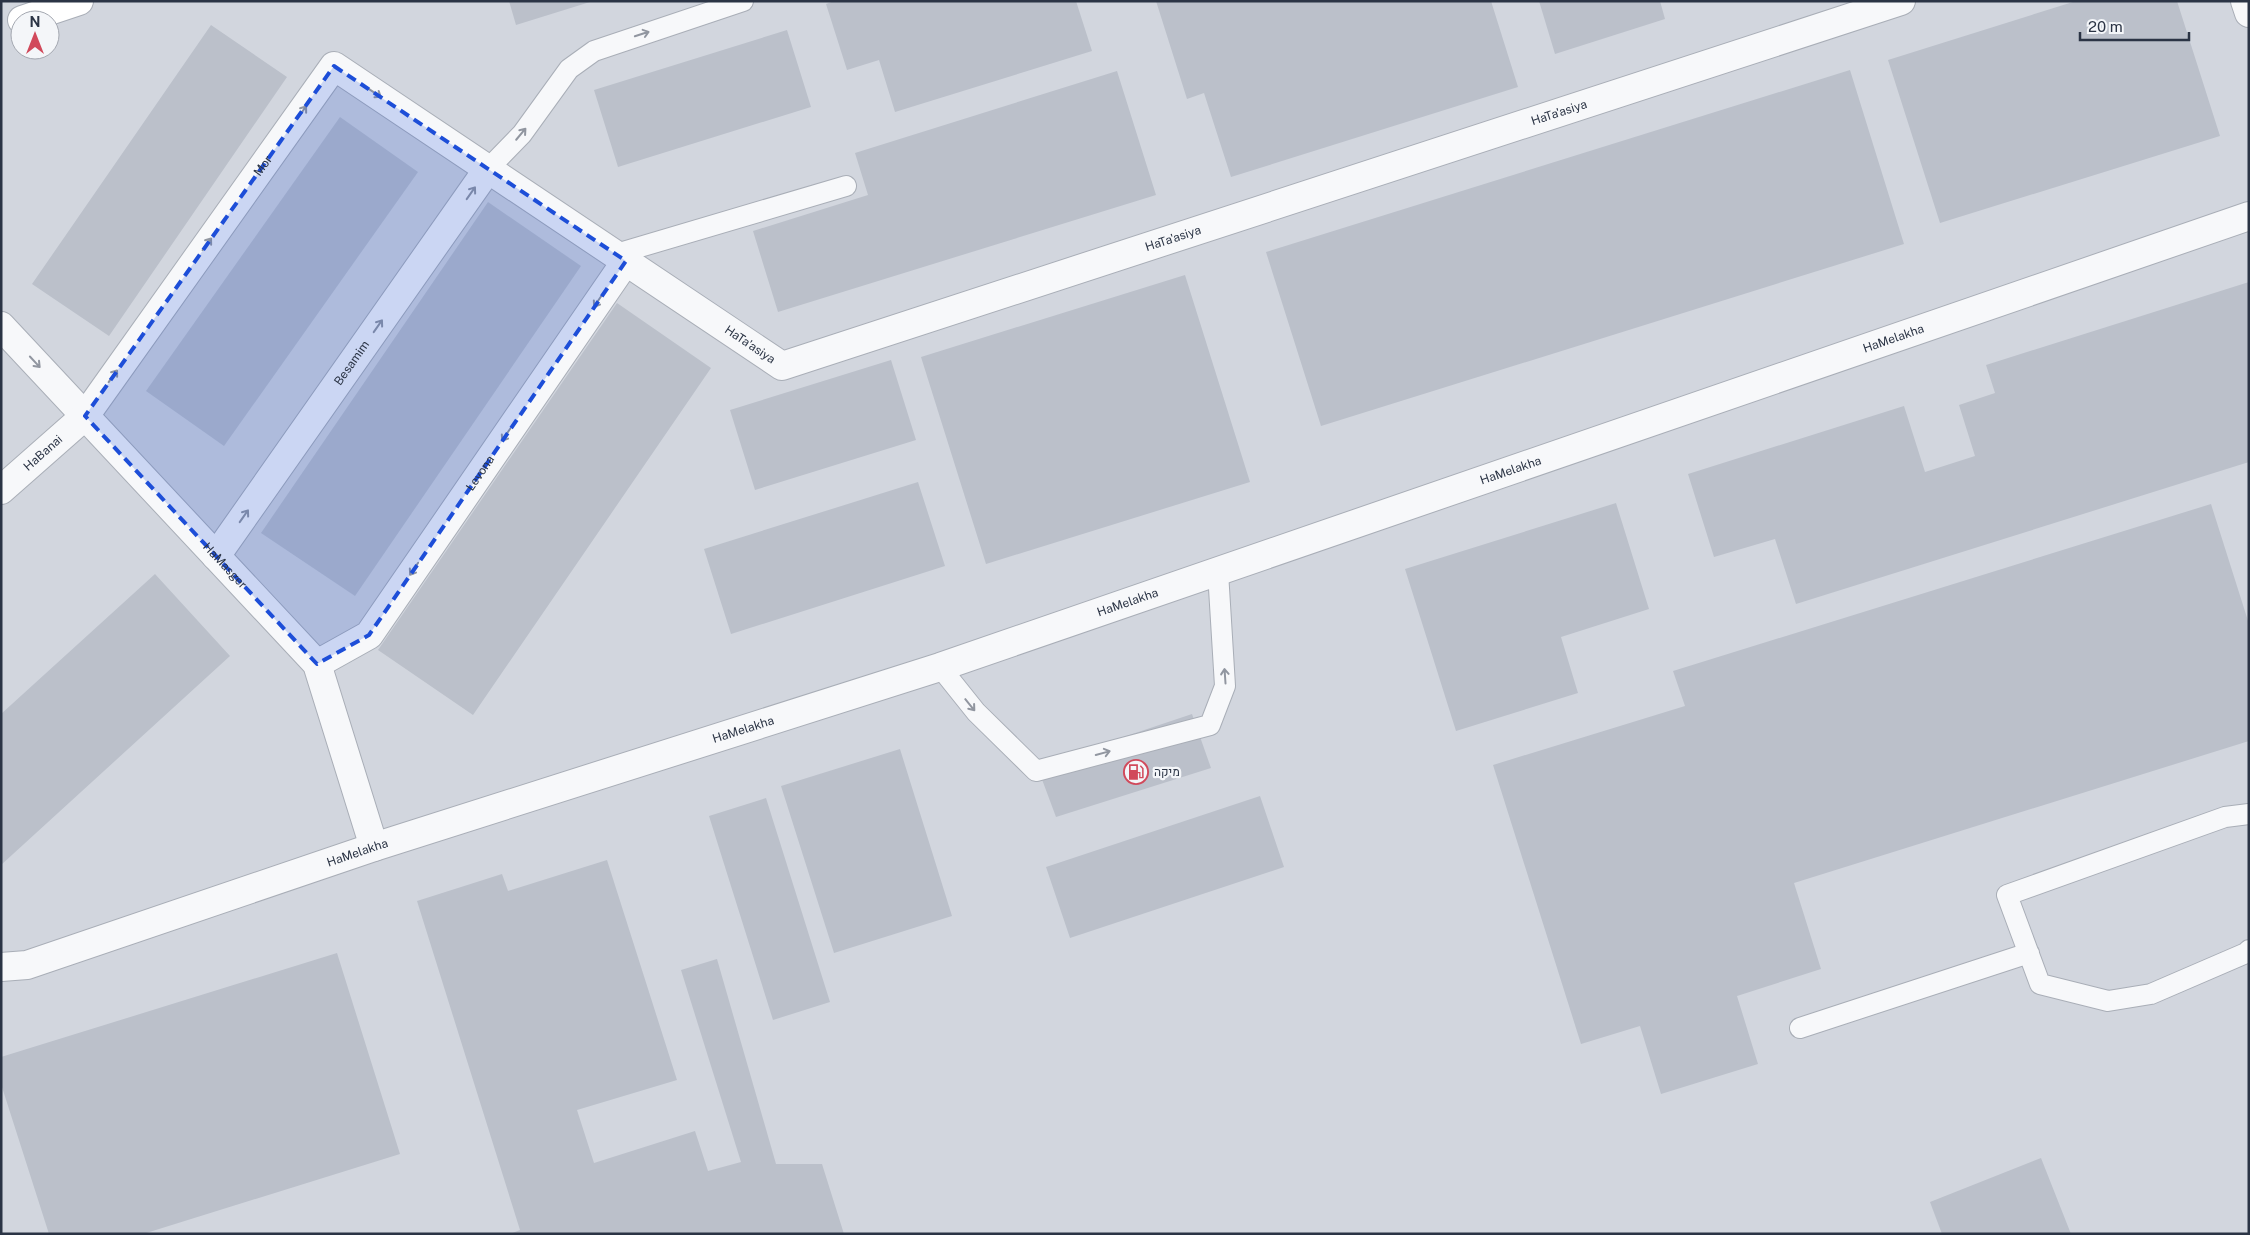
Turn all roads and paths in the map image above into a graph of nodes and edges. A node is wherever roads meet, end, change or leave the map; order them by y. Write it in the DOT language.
graph roads {
  1 [pos="79,1"];
  2 [pos="743,1"];
  3 [pos="1901,1"];
  4 [pos="2245,1"];
  5 [pos="52,10"];
  6 [pos="2249,13"];
  7 [pos="488,169"];
  8 [pos="846,186"];
  9 [pos="2249,216"];
  10 [pos="621,257"];
  11 [pos="1,326"];
  12 [pos="85,416"];
  13 [pos="1,490"];
  14 [pos="216,556"];
  15 [pos="1218,572"];
  16 [pos="317,664"];
  17 [pos="940,667"];
  18 [pos="2249,814"];
  19 [pos="374,848"];
  20 [pos="2249,950"];
  21 [pos="2028,953"];
  22 [pos="1,967"];
  23 [pos="1800,1028"];
  1 -- 5 [label="street"];
  7 -- 2 [label="lane, one-way"];
  3 -- 10 [label="street, HaTa'asiya"];
  4 -- 6 [label="street"];
  7 -- 10 [label="street, HaTa'asiya"];
  12 -- 7 [label="street, Mor, one-way"];
  14 -- 7 [label="street, Besamim, one-way"];
  8 -- 10 [label="lane"];
  9 -- 15 [label="street, HaMelakha"];
  10 -- 16 [label="street, Levona, one-way"];
  11 -- 12 [label="street, HaMasger, one-way"];
  12 -- 13 [label="street, HaBanai"];
  12 -- 14 [label="street, HaMasger"];
  14 -- 16 [label="street, HaMasger"];
  15 -- 17 [label="street, HaMelakha"];
  17 -- 15 [label="lane, one-way"];
  16 -- 19 [label="street, HaMasger"];
  17 -- 19 [label="street, HaMelakha"];
  18 -- 21 [label="lane"];
  19 -- 22 [label="street, HaMelakha"];
  20 -- 21 [label="lane"];
  21 -- 23 [label="lane"];
}
